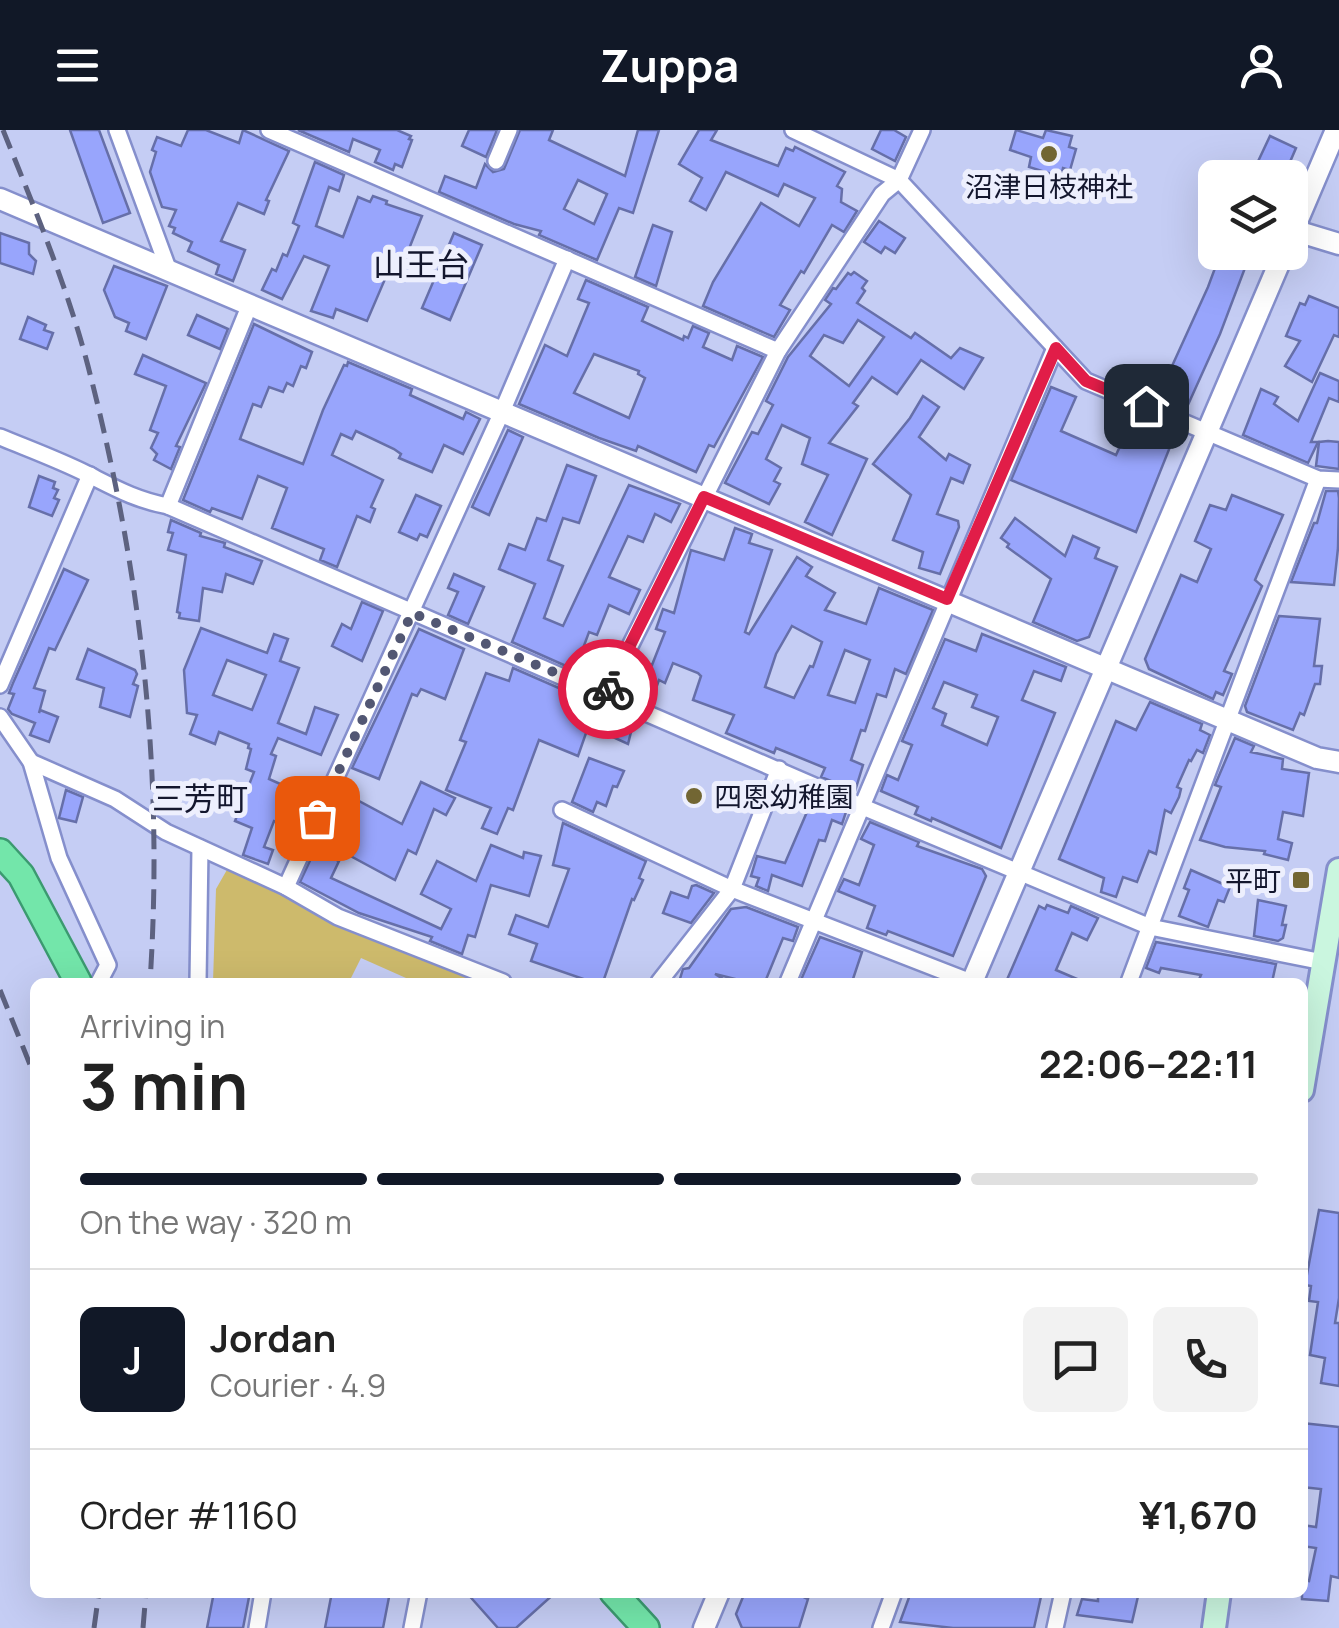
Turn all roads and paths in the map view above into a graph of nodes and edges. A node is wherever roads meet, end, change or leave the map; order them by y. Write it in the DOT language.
graph roads {
  1 [pos="117,130"];
  2 [pos="269,130"];
  3 [pos="510,130"];
  4 [pos="794,130"];
  5 [pos="922,130"];
  6 [pos="1336,130"];
  7 [pos="496,161"];
  8 [pos="898,180"];
  9 [pos="1308,196"];
  10 [pos="0,199"];
  11 [pos="1308,237"];
  12 [pos="1339,244"];
  13 [pos="567,260"];
  14 [pos="1276,270"];
  15 [pos="168,271"];
  16 [pos="250,304"];
  17 [pos="1056,348"];
  18 [pos="778,351"];
  19 [pos="502,414"];
  20 [pos="1206,430"];
  21 [pos="0,437"];
  22 [pos="90,475"];
  23 [pos="1318,480"];
  24 [pos="1339,480"];
  25 [pos="704,497"];
  26 [pos="168,506"];
  27 [pos="947,599"];
  28 [pos="412,613"];
  29 [pos="1106,668"];
  30 [pos="0,685"];
  31 [pos="606,694"];
  32 [pos="0,716"];
  33 [pos="1226,719"];
  34 [pos="31,762"];
  35 [pos="1339,762"];
  36 [pos="779,768"];
  37 [pos="863,806"];
  38 [pos="562,810"];
  39 [pos="200,848"];
  40 [pos="0,852"];
  41 [pos="1019,871"];
  42 [pos="1338,879"];
  43 [pos="286,886"];
  44 [pos="732,889"];
  45 [pos="814,919"];
  46 [pos="1150,926"];
  47 [pos="1323,962"];
  48 [pos="76,978"];
  49 [pos="102,978"];
  50 [pos="198,978"];
  51 [pos="493,978"];
  52 [pos="661,978"];
  53 [pos="790,978"];
  54 [pos="962,978"];
  55 [pos="974,978"];
  56 [pos="1130,978"];
  57 [pos="1308,1053"];
  58 [pos="263,1598"];
  59 [pos="419,1598"];
  60 [pos="618,1598"];
  61 [pos="716,1598"];
  62 [pos="892,1598"];
  63 [pos="1062,1598"];
  64 [pos="1218,1598"];
  65 [pos="257,1628"];
  66 [pos="412,1628"];
  67 [pos="646,1628"];
  68 [pos="704,1628"];
  69 [pos="881,1628"];
  70 [pos="1055,1628"];
  71 [pos="1214,1628"];
  1 -- 15 [label="street"];
  2 -- 13 [label="street"];
  3 -- 7 [label="street"];
  4 -- 8 [label="street"];
  5 -- 8 [label="street"];
  6 -- 9 [label="street"];
  8 -- 17 [label="street"];
  8 -- 18 [label="street"];
  10 -- 15 [label="street"];
  11 -- 12 [label="street"];
  13 -- 18 [label="street"];
  13 -- 19 [label="street"];
  14 -- 20 [label="street"];
  15 -- 16 [label="street"];
  16 -- 19 [label="street"];
  16 -- 26 [label="street"];
  17 -- 20 [label="street"];
  17 -- 27 [label="street"];
  18 -- 25 [label="street"];
  19 -- 25 [label="street"];
  19 -- 28 [label="street"];
  20 -- 23 [label="street"];
  20 -- 29 [label="street"];
  21 -- 22 [label="street"];
  22 -- 26 [label="street"];
  22 -- 30 [label="street"];
  23 -- 24 [label="street"];
  23 -- 33 [label="street"];
  25 -- 27 [label="street"];
  25 -- 31 [label="street"];
  26 -- 28 [label="street"];
  27 -- 29 [label="street"];
  27 -- 37 [label="street"];
  28 -- 31 [label="street"];
  28 -- 43 [label="street"];
  29 -- 33 [label="street"];
  29 -- 41 [label="street"];
  31 -- 36 [label="street"];
  32 -- 34 [label="street"];
  33 -- 35 [label="street"];
  33 -- 46 [label="street"];
  34 -- 39 [label="street"];
  34 -- 49 [label="street"];
  36 -- 37 [label="street"];
  36 -- 44 [label="street"];
  37 -- 41 [label="street"];
  37 -- 45 [label="street"];
  38 -- 44 [label="street"];
  39 -- 43 [label="street"];
  39 -- 50 [label="street"];
  40 -- 48 [label="highway"];
  41 -- 46 [label="street"];
  41 -- 55 [label="street"];
  42 -- 47 [label="main road"];
  43 -- 51 [label="street"];
  44 -- 45 [label="street"];
  44 -- 52 [label="street"];
  45 -- 53 [label="street"];
  45 -- 54 [label="street"];
  46 -- 47 [label="street"];
  46 -- 56 [label="street"];
  47 -- 57 [label="main road"];
  58 -- 65 [label="street"];
  59 -- 66 [label="street"];
  60 -- 67 [label="highway"];
  61 -- 68 [label="street"];
  62 -- 69 [label="street"];
  63 -- 70 [label="street"];
  64 -- 71 [label="main road"];
}
